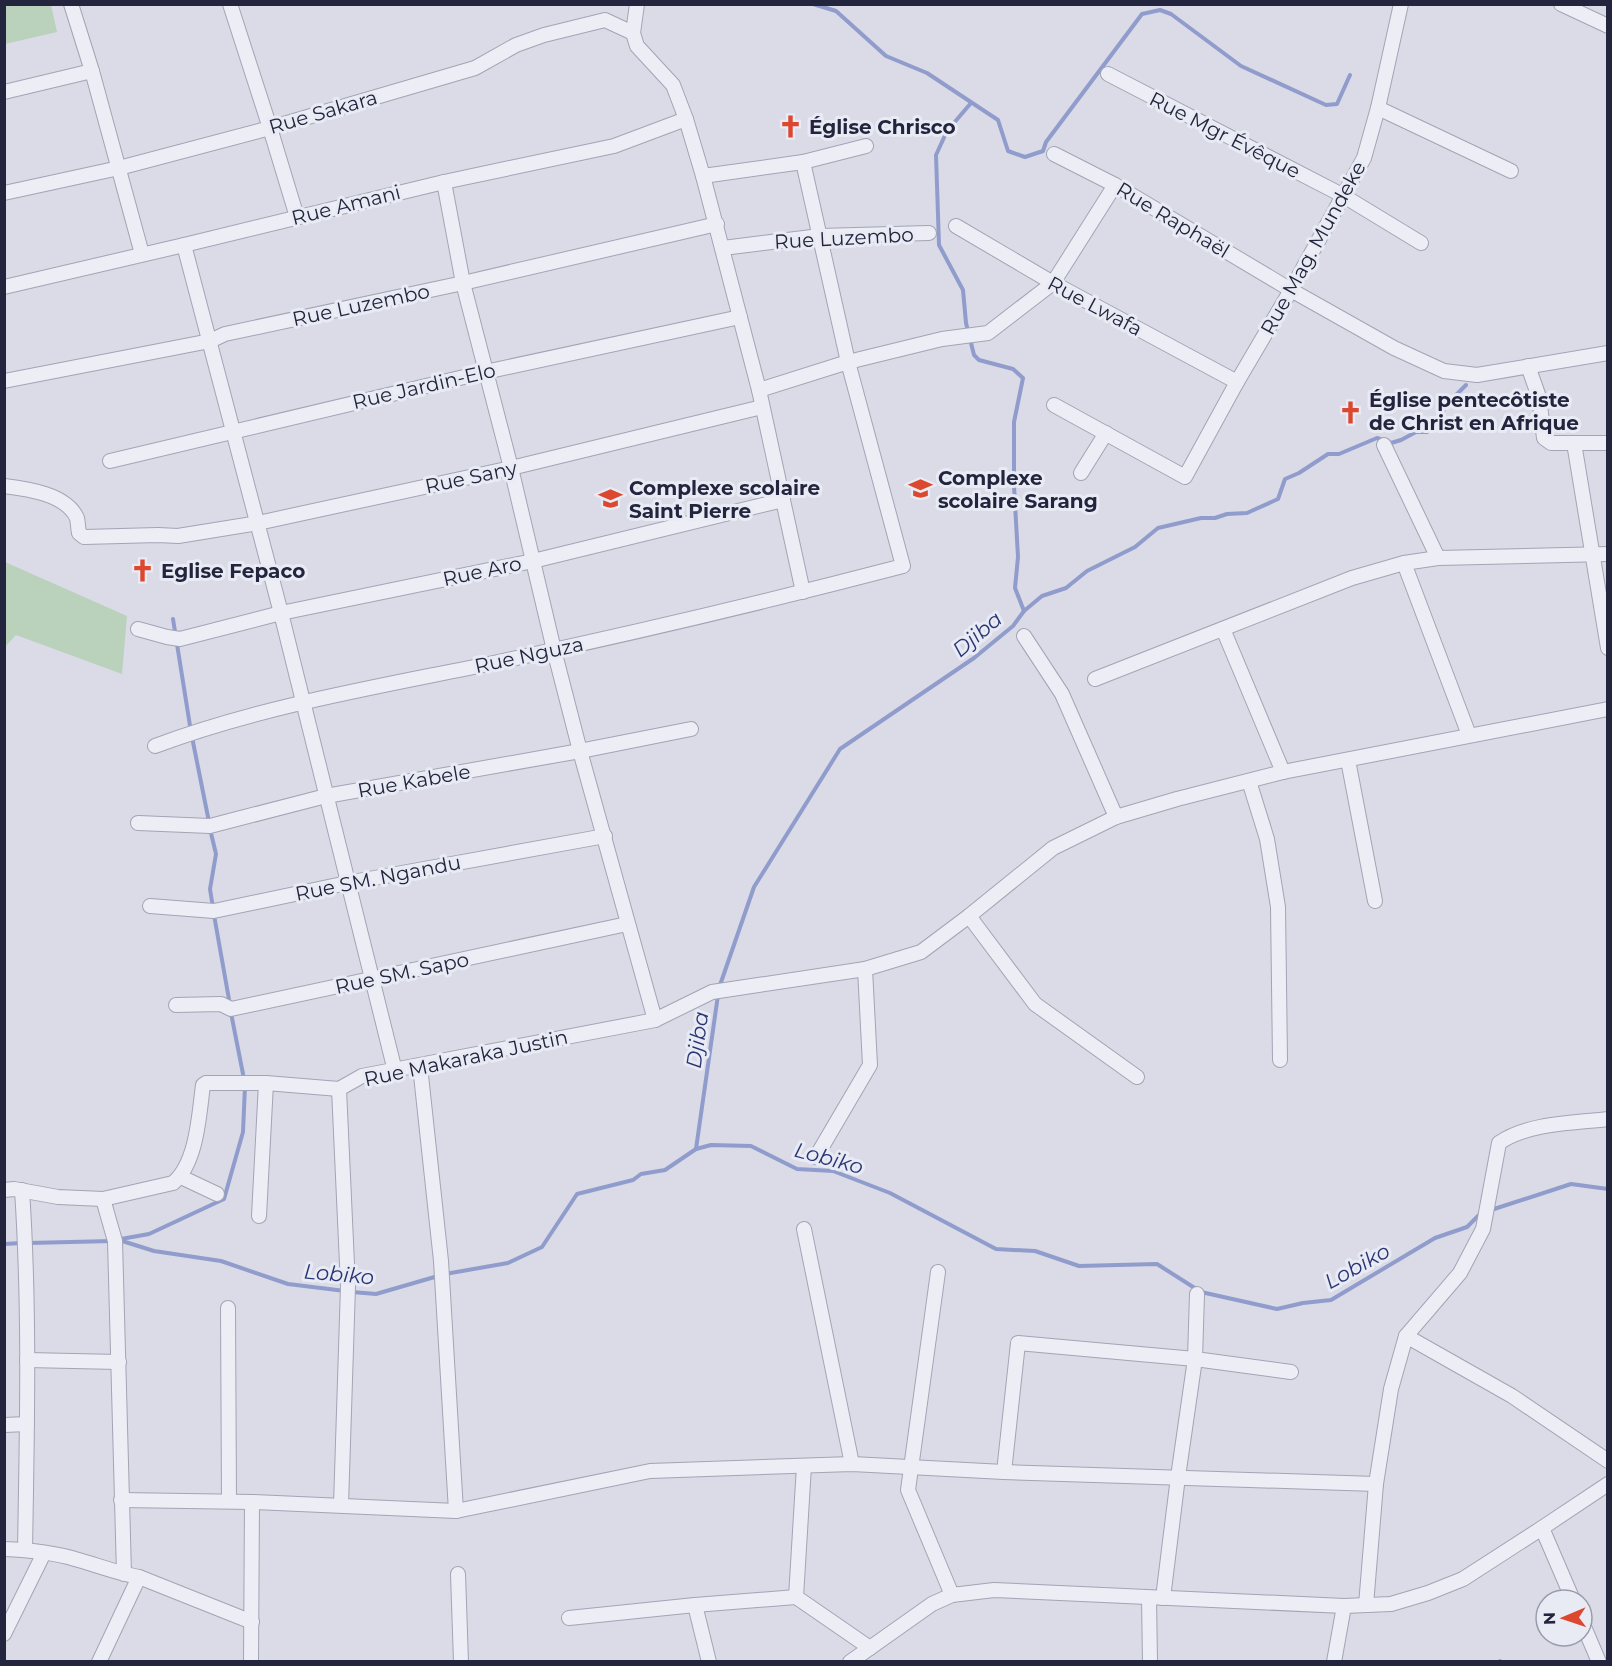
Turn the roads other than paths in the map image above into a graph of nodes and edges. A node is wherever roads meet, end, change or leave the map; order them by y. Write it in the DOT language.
graph roads {
  1 [pos="71,4"];
  2 [pos="230,4"];
  3 [pos="637,4"];
  4 [pos="1401,4"];
  5 [pos="1561,4"];
  6 [pos="1608,26"];
  7 [pos="633,33"];
  8 [pos="92,71"];
  9 [pos="1108,75"];
  10 [pos="4,92"];
  11 [pos="1378,108"];
  12 [pos="686,119"];
  13 [pos="270,128"];
  14 [pos="866,146"];
  15 [pos="1054,154"];
  16 [pos="803,162"];
  17 [pos="119,168"];
  18 [pos="1511,171"];
  19 [pos="703,176"];
  20 [pos="444,182"];
  21 [pos="1115,185"];
  22 [pos="4,193"];
  23 [pos="1342,195"];
  24 [pos="297,217"];
  25 [pos="717,224"];
  26 [pos="956,226"];
  27 [pos="929,233"];
  28 [pos="820,236"];
  29 [pos="1421,243"];
  30 [pos="184,245"];
  31 [pos="723,248"];
  32 [pos="142,254"];
  33 [pos="463,283"];
  34 [pos="1053,283"];
  35 [pos="4,287"];
  36 [pos="1291,290"];
  37 [pos="740,317"];
  38 [pos="210,342"];
  39 [pos="1608,353"];
  40 [pos="848,362"];
  41 [pos="1528,366"];
  42 [pos="485,372"];
  43 [pos="4,381"];
  44 [pos="1237,382"];
  45 [pos="759,390"];
  46 [pos="1054,405"];
  47 [pos="762,407"];
  48 [pos="234,432"];
  49 [pos="1106,434"];
  50 [pos="1574,443"];
  51 [pos="1608,443"];
  52 [pos="1384,445"];
  53 [pos="110,461"];
  54 [pos="511,468"];
  55 [pos="1081,473"];
  56 [pos="4,486"];
  57 [pos="783,501"];
  58 [pos="258,523"];
  59 [pos="1608,554"];
  60 [pos="1593,555"];
  61 [pos="1438,558"];
  62 [pos="533,561"];
  63 [pos="1404,563"];
  64 [pos="803,592"];
  65 [pos="281,613"];
  66 [pos="1223,628"];
  67 [pos="138,629"];
  68 [pos="1024,636"];
  69 [pos="1608,648"];
  70 [pos="554,650"];
  71 [pos="1095,680"];
  72 [pos="303,703"];
  73 [pos="1608,709"];
  74 [pos="691,729"];
  75 [pos="1469,735"];
  76 [pos="155,746"];
  77 [pos="580,751"];
  78 [pos="1348,760"];
  79 [pos="1283,772"];
  80 [pos="1249,782"];
  81 [pos="326,796"];
  82 [pos="1116,817"];
  83 [pos="138,823"];
  84 [pos="605,836"];
  85 [pos="347,883"];
  86 [pos="1375,901"];
  87 [pos="150,906"];
  88 [pos="969,916"];
  89 [pos="627,924"];
  90 [pos="865,969"];
  91 [pos="371,980"];
  92 [pos="176,1005"];
  93 [pos="655,1020"];
  94 [pos="1280,1060"];
  95 [pos="420,1066"];
  96 [pos="394,1071"];
  97 [pos="1137,1077"];
  98 [pos="267,1083"];
  99 [pos="339,1089"];
  100 [pos="1608,1119"];
  101 [pos="816,1157"];
  102 [pos="181,1177"];
  103 [pos="4,1190"];
  104 [pos="22,1190"];
  105 [pos="217,1194"];
  106 [pos="103,1199"];
  107 [pos="259,1216"];
  108 [pos="804,1229"];
  109 [pos="938,1272"];
  110 [pos="1197,1294"];
  111 [pos="228,1308"];
  112 [pos="1406,1336"];
  113 [pos="1195,1359"];
  114 [pos="27,1360"];
  115 [pos="119,1362"];
  116 [pos="1291,1372"];
  117 [pos="27,1424"];
  118 [pos="4,1425"];
  119 [pos="1608,1461"];
  120 [pos="852,1464"];
  121 [pos="804,1466"];
  122 [pos="911,1468"];
  123 [pos="1004,1472"];
  124 [pos="1178,1477"];
  125 [pos="1376,1484"];
  126 [pos="1608,1484"];
  127 [pos="121,1500"];
  128 [pos="229,1501"];
  129 [pos="252,1502"];
  130 [pos="341,1505"];
  131 [pos="456,1511"];
  132 [pos="1542,1528"];
  133 [pos="4,1549"];
  134 [pos="25,1550"];
  135 [pos="44,1553"];
  136 [pos="124,1574"];
  137 [pos="459,1574"];
  138 [pos="139,1577"];
  139 [pos="1568,1588"];
  140 [pos="952,1595"];
  141 [pos="796,1597"];
  142 [pos="1156,1598"];
  143 [pos="695,1605"];
  144 [pos="1365,1605"];
  145 [pos="1344,1606"];
  146 [pos="569,1618"];
  147 [pos="252,1622"];
  148 [pos="4,1634"];
  149 [pos="870,1648"];
  150 [pos="1593,1648"];
  151 [pos="99,1662"];
  152 [pos="251,1662"];
  153 [pos="461,1662"];
  154 [pos="709,1662"];
  155 [pos="850,1662"];
  156 [pos="1150,1662"];
  157 [pos="1334,1662"];
  158 [pos="1599,1662"];
  1 -- 8 [label="street"];
  2 -- 13 [label="street"];
  3 -- 7 [label="street"];
  4 -- 11 [label="street, Rue Mag. Mundeke"];
  5 -- 6 [label="street"];
  7 -- 12 [label="street"];
  7 -- 13 [label="street, Rue Sakara"];
  8 -- 10 [label="street"];
  8 -- 17 [label="street"];
  9 -- 23 [label="street, Rue Mgr Évêque"];
  11 -- 18 [label="street"];
  11 -- 23 [label="street, Rue Mag. Mundeke"];
  12 -- 19 [label="street"];
  12 -- 20 [label="street, Rue Amani"];
  13 -- 17 [label="street, Rue Sakara"];
  13 -- 24 [label="street"];
  14 -- 16 [label="street"];
  15 -- 21 [label="street, Rue Raphaël"];
  16 -- 19 [label="street"];
  16 -- 28 [label="street"];
  17 -- 22 [label="street, Rue Sakara"];
  17 -- 32 [label="street"];
  19 -- 25 [label="street"];
  20 -- 24 [label="street, Rue Amani"];
  20 -- 33 [label="street"];
  21 -- 34 [label="street"];
  21 -- 36 [label="street, Rue Raphaël"];
  23 -- 29 [label="street, Rue Mgr Évêque"];
  23 -- 36 [label="street, Rue Mag. Mundeke"];
  24 -- 30 [label="street, Rue Amani"];
  25 -- 31 [label="street"];
  25 -- 33 [label="street, Rue Luzembo"];
  26 -- 34 [label="street, Rue Lwafa"];
  27 -- 28 [label="street, Rue Luzembo"];
  28 -- 31 [label="street, Rue Luzembo"];
  28 -- 40 [label="street"];
  30 -- 32 [label="street, Rue Amani"];
  30 -- 38 [label="street"];
  31 -- 37 [label="street"];
  32 -- 35 [label="street, Rue Amani"];
  33 -- 38 [label="street, Rue Luzembo"];
  33 -- 42 [label="street"];
  34 -- 40 [label="street"];
  34 -- 44 [label="street, Rue Lwafa"];
  36 -- 41 [label="street, Rue Raphaël"];
  36 -- 44 [label="street, Rue Mag. Mundeke"];
  37 -- 42 [label="street, Rue Jardin-Elo"];
  37 -- 45 [label="street"];
  38 -- 43 [label="street, Rue Luzembo"];
  38 -- 48 [label="street"];
  39 -- 41 [label="street, Rue Raphaël"];
  40 -- 45 [label="street"];
  40 -- 64 [label="street, Rue Nguza"];
  41 -- 50 [label="street"];
  42 -- 48 [label="street, Rue Jardin-Elo"];
  42 -- 54 [label="street"];
  44 -- 49 [label="street, Rue Mag. Mundeke"];
  45 -- 47 [label="street"];
  46 -- 49 [label="street"];
  47 -- 54 [label="street, Rue Sany"];
  47 -- 57 [label="street"];
  48 -- 53 [label="street, Rue Jardin-Elo"];
  48 -- 58 [label="street"];
  49 -- 55 [label="street"];
  50 -- 51 [label="street"];
  50 -- 60 [label="street"];
  52 -- 61 [label="street"];
  54 -- 58 [label="street, Rue Sany"];
  54 -- 62 [label="street"];
  56 -- 58 [label="street, Rue Sany"];
  57 -- 62 [label="street, Rue Aro"];
  57 -- 64 [label="street"];
  58 -- 65 [label="street"];
  59 -- 60 [label="street"];
  60 -- 61 [label="street"];
  60 -- 69 [label="street"];
  61 -- 63 [label="street"];
  62 -- 65 [label="street, Rue Aro"];
  62 -- 70 [label="street"];
  63 -- 66 [label="street"];
  63 -- 75 [label="street"];
  64 -- 70 [label="street, Rue Nguza"];
  65 -- 67 [label="street, Rue Aro"];
  65 -- 72 [label="street"];
  66 -- 71 [label="street"];
  66 -- 79 [label="street"];
  68 -- 82 [label="street"];
  70 -- 72 [label="street, Rue Nguza"];
  70 -- 77 [label="street"];
  72 -- 76 [label="street, Rue Nguza"];
  72 -- 81 [label="street"];
  73 -- 75 [label="street, Rue Makaraka Justin"];
  74 -- 77 [label="street, Rue Kabele"];
  75 -- 78 [label="street, Rue Makaraka Justin"];
  77 -- 81 [label="street, Rue Kabele"];
  77 -- 84 [label="street"];
  78 -- 79 [label="street, Rue Makaraka Justin"];
  78 -- 86 [label="street"];
  79 -- 80 [label="street, Rue Makaraka Justin"];
  80 -- 82 [label="street, Rue Makaraka Justin"];
  80 -- 94 [label="street"];
  81 -- 83 [label="street, Rue Kabele"];
  81 -- 85 [label="street"];
  82 -- 88 [label="street, Rue Makaraka Justin"];
  84 -- 85 [label="street, Rue SM. Ngandu"];
  84 -- 89 [label="street"];
  85 -- 87 [label="street, Rue SM. Ngandu"];
  85 -- 91 [label="street"];
  88 -- 90 [label="street, Rue Makaraka Justin"];
  88 -- 97 [label="street"];
  89 -- 91 [label="street, Rue SM. Sapo"];
  89 -- 93 [label="street"];
  90 -- 93 [label="street, Rue Makaraka Justin"];
  90 -- 101 [label="street"];
  91 -- 92 [label="street, Rue SM. Sapo"];
  91 -- 96 [label="street"];
  93 -- 95 [label="street, Rue Makaraka Justin"];
  95 -- 96 [label="street, Rue Makaraka Justin"];
  95 -- 131 [label="street"];
  96 -- 99 [label="street, Rue Makaraka Justin"];
  98 -- 99 [label="street, Rue Makaraka Justin"];
  98 -- 102 [label="street, Rue Makaraka Justin"];
  98 -- 107 [label="street"];
  99 -- 130 [label="street"];
  100 -- 112 [label="street"];
  102 -- 105 [label="street"];
  102 -- 106 [label="street"];
  103 -- 104 [label="street"];
  104 -- 106 [label="street"];
  104 -- 114 [label="street"];
  106 -- 115 [label="street"];
  108 -- 120 [label="street"];
  109 -- 122 [label="street"];
  110 -- 113 [label="street"];
  111 -- 128 [label="street"];
  112 -- 119 [label="street"];
  112 -- 125 [label="street"];
  113 -- 116 [label="street"];
  113 -- 123 [label="street"];
  113 -- 124 [label="street"];
  114 -- 115 [label="street"];
  114 -- 117 [label="street"];
  115 -- 127 [label="street"];
  117 -- 118 [label="street"];
  117 -- 134 [label="street"];
  120 -- 121 [label="street"];
  120 -- 122 [label="street"];
  121 -- 131 [label="street"];
  121 -- 141 [label="street"];
  122 -- 123 [label="street"];
  122 -- 140 [label="street"];
  123 -- 124 [label="street"];
  124 -- 125 [label="street"];
  124 -- 142 [label="street"];
  125 -- 144 [label="street"];
  126 -- 132 [label="street"];
  127 -- 128 [label="street"];
  127 -- 136 [label="street"];
  128 -- 129 [label="street"];
  129 -- 130 [label="street"];
  129 -- 147 [label="street"];
  130 -- 131 [label="street"];
  132 -- 139 [label="street"];
  132 -- 144 [label="street"];
  133 -- 134 [label="street"];
  134 -- 135 [label="street"];
  135 -- 136 [label="street"];
  135 -- 148 [label="street"];
  136 -- 138 [label="street"];
  137 -- 153 [label="street"];
  138 -- 147 [label="street"];
  138 -- 151 [label="street"];
  140 -- 142 [label="street"];
  140 -- 149 [label="street"];
  141 -- 143 [label="street"];
  141 -- 149 [label="street"];
  142 -- 145 [label="street"];
  142 -- 156 [label="street"];
  143 -- 146 [label="street"];
  143 -- 154 [label="street"];
  144 -- 145 [label="street"];
  145 -- 157 [label="street"];
  147 -- 152 [label="street"];
  149 -- 155 [label="street"];
  150 -- 158 [label="street"];
}
